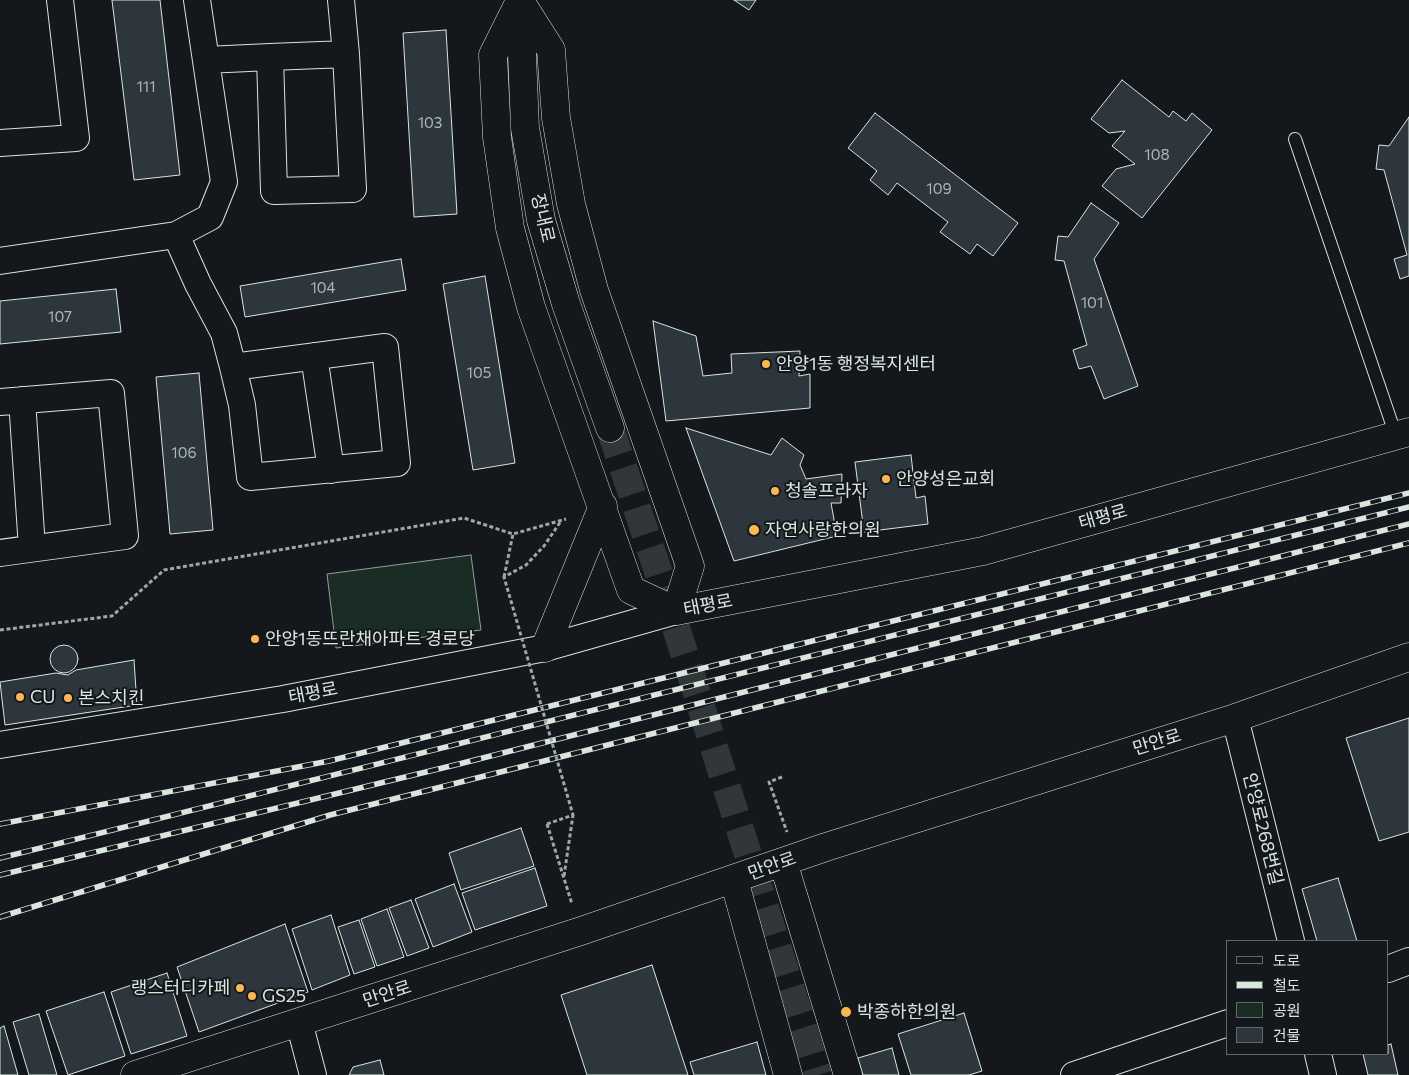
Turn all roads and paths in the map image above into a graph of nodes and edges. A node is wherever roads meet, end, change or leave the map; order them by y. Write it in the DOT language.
graph roads {
  1 [pos="60,0"];
  2 [pos="197,0"];
  3 [pos="341,0"];
  4 [pos="520,1"];
  5 [pos="346,54"];
  6 [pos="270,57"];
  7 [pos="206,60"];
  8 [pos="1295,139"];
  9 [pos="0,142"];
  10 [pos="176,234"];
  11 [pos="0,261"];
  12 [pos="314,356"];
  13 [pos="233,367"];
  14 [pos="11,401"];
  15 [pos="610,428"];
  16 [pos="1403,434"];
  17 [pos="331,470"];
  18 [pos="603,506"];
  19 [pos="561,521"];
  20 [pos="513,534"];
  21 [pos="32,548"];
  22 [pos="0,553"];
  23 [pos="504,577"];
  24 [pos="676,611"];
  25 [pos="0,630"];
  26 [pos="545,648"];
  27 [pos="1409,657"];
  28 [pos="1235,718"];
  29 [pos="0,745"];
  30 [pos="782,777"];
  31 [pos="573,815"];
  32 [pos="789,860"];
  33 [pos="564,878"];
  34 [pos="734,880"];
  35 [pos="580,931"];
  36 [pos="1291,940"];
  37 [pos="1409,961"];
  38 [pos="1389,968"];
  39 [pos="299,1022"];
  40 [pos="1226,1024"];
  41 [pos="1318,1055"];
  42 [pos="1084,1073"];
  43 [pos="134,1075"];
  44 [pos="314,1075"];
  45 [pos="788,1075"];
  46 [pos="848,1075"];
  47 [pos="1323,1075"];
  1 -- 9 [label="street"];
  2 -- 7 [label="street"];
  3 -- 5 [label="street"];
  4 -- 15 [label="street, 장내로"];
  4 -- 18 [label="street"];
  4 -- 24 [label="street"];
  5 -- 6 [label="street"];
  5 -- 6 [label="street"];
  6 -- 7 [label="street"];
  7 -- 10 [label="street"];
  8 -- 16 [label="lane"];
  10 -- 11 [label="street"];
  10 -- 13 [label="street"];
  12 -- 13 [label="street"];
  12 -- 17 [label="street"];
  12 -- 17 [label="street"];
  13 -- 17 [label="street"];
  14 -- 21 [label="street"];
  14 -- 21 [label="street"];
  16 -- 24 [label="street, 태평로"];
  18 -- 19 [label="path"];
  18 -- 24 [label="street"];
  18 -- 26 [label="street"];
  19 -- 20 [label="path"];
  19 -- 23 [label="path, bridge"];
  20 -- 23 [label="path"];
  20 -- 25 [label="path"];
  21 -- 22 [label="street"];
  23 -- 31 [label="path, bridge"];
  24 -- 26 [label="street, 태평로"];
  26 -- 29 [label="street, 태평로"];
  27 -- 28 [label="street, 만안로"];
  28 -- 32 [label="street, 만안로"];
  28 -- 36 [label="street, 안양로268번길"];
  30 -- 32 [label="path"];
  31 -- 33 [label="path"];
  31 -- 33 [label="path, bridge"];
  32 -- 34 [label="street, 만안로"];
  32 -- 46 [label="street"];
  33 -- 35 [label="path"];
  34 -- 35 [label="street, 만안로"];
  34 -- 45 [label="street"];
  35 -- 39 [label="street, 만안로"];
  37 -- 38 [label="street"];
  39 -- 43 [label="street, 만안로"];
  39 -- 44 [label="street"];
  40 -- 42 [label="street"];
  41 -- 47 [label="street"];
}
